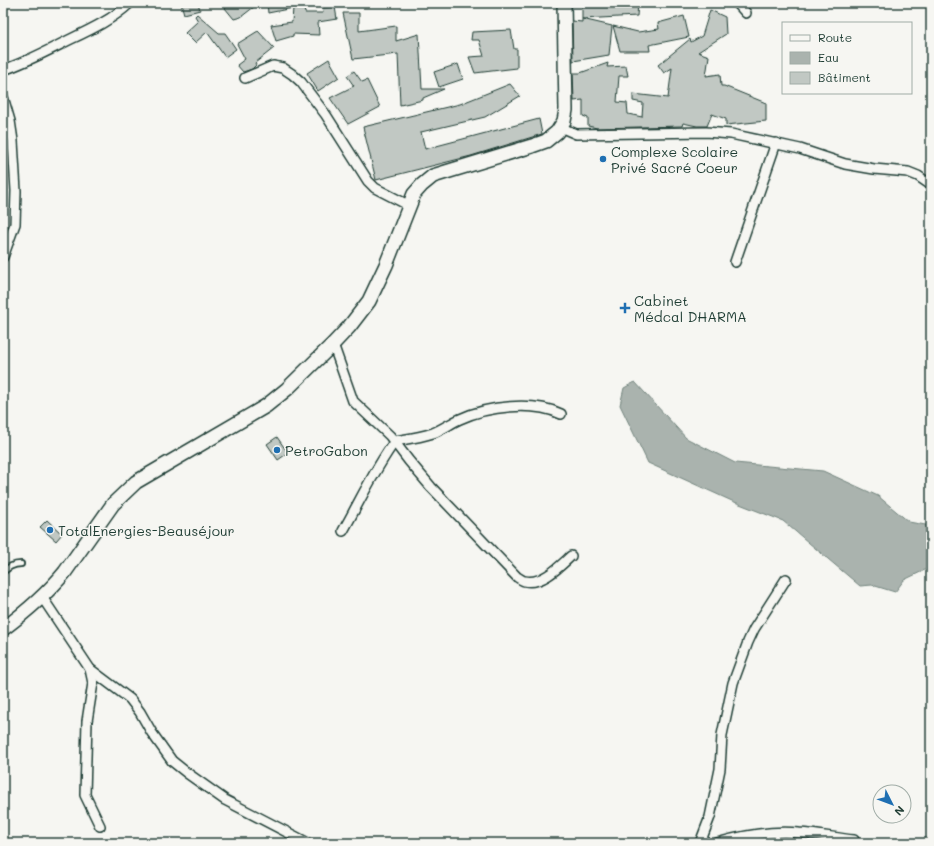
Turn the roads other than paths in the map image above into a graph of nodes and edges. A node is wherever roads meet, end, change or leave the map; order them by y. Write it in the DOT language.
graph roads {
  1 [pos="130,3"];
  2 [pos="564,3"];
  3 [pos="738,3"];
  4 [pos="746,13"];
  5 [pos="3,70"];
  6 [pos="245,78"];
  7 [pos="3,97"];
  8 [pos="560,127"];
  9 [pos="776,143"];
  10 [pos="931,185"];
  11 [pos="408,205"];
  12 [pos="3,257"];
  13 [pos="735,262"];
  14 [pos="333,344"];
  15 [pos="561,414"];
  16 [pos="395,442"];
  17 [pos="343,531"];
  18 [pos="571,556"];
  19 [pos="21,564"];
  20 [pos="3,572"];
  21 [pos="786,579"];
  22 [pos="42,597"];
  23 [pos="3,629"];
  24 [pos="90,669"];
  25 [pos="100,826"];
  26 [pos="854,840"];
  27 [pos="308,843"];
  28 [pos="700,843"];
  29 [pos="717,843"];
  1 -- 5 [label="street"];
  2 -- 8 [label="main road"];
  3 -- 4 [label="street"];
  6 -- 11 [label="street"];
  7 -- 12 [label="street"];
  8 -- 9 [label="street"];
  8 -- 11 [label="main road"];
  9 -- 10 [label="street"];
  9 -- 13 [label="street"];
  11 -- 14 [label="main road"];
  14 -- 16 [label="street"];
  14 -- 22 [label="main road"];
  15 -- 16 [label="street"];
  16 -- 17 [label="street"];
  16 -- 18 [label="street"];
  19 -- 20 [label="lane"];
  21 -- 28 [label="street"];
  22 -- 23 [label="main road"];
  22 -- 24 [label="street"];
  24 -- 25 [label="street"];
  24 -- 27 [label="street"];
  26 -- 29 [label="street"];
}
